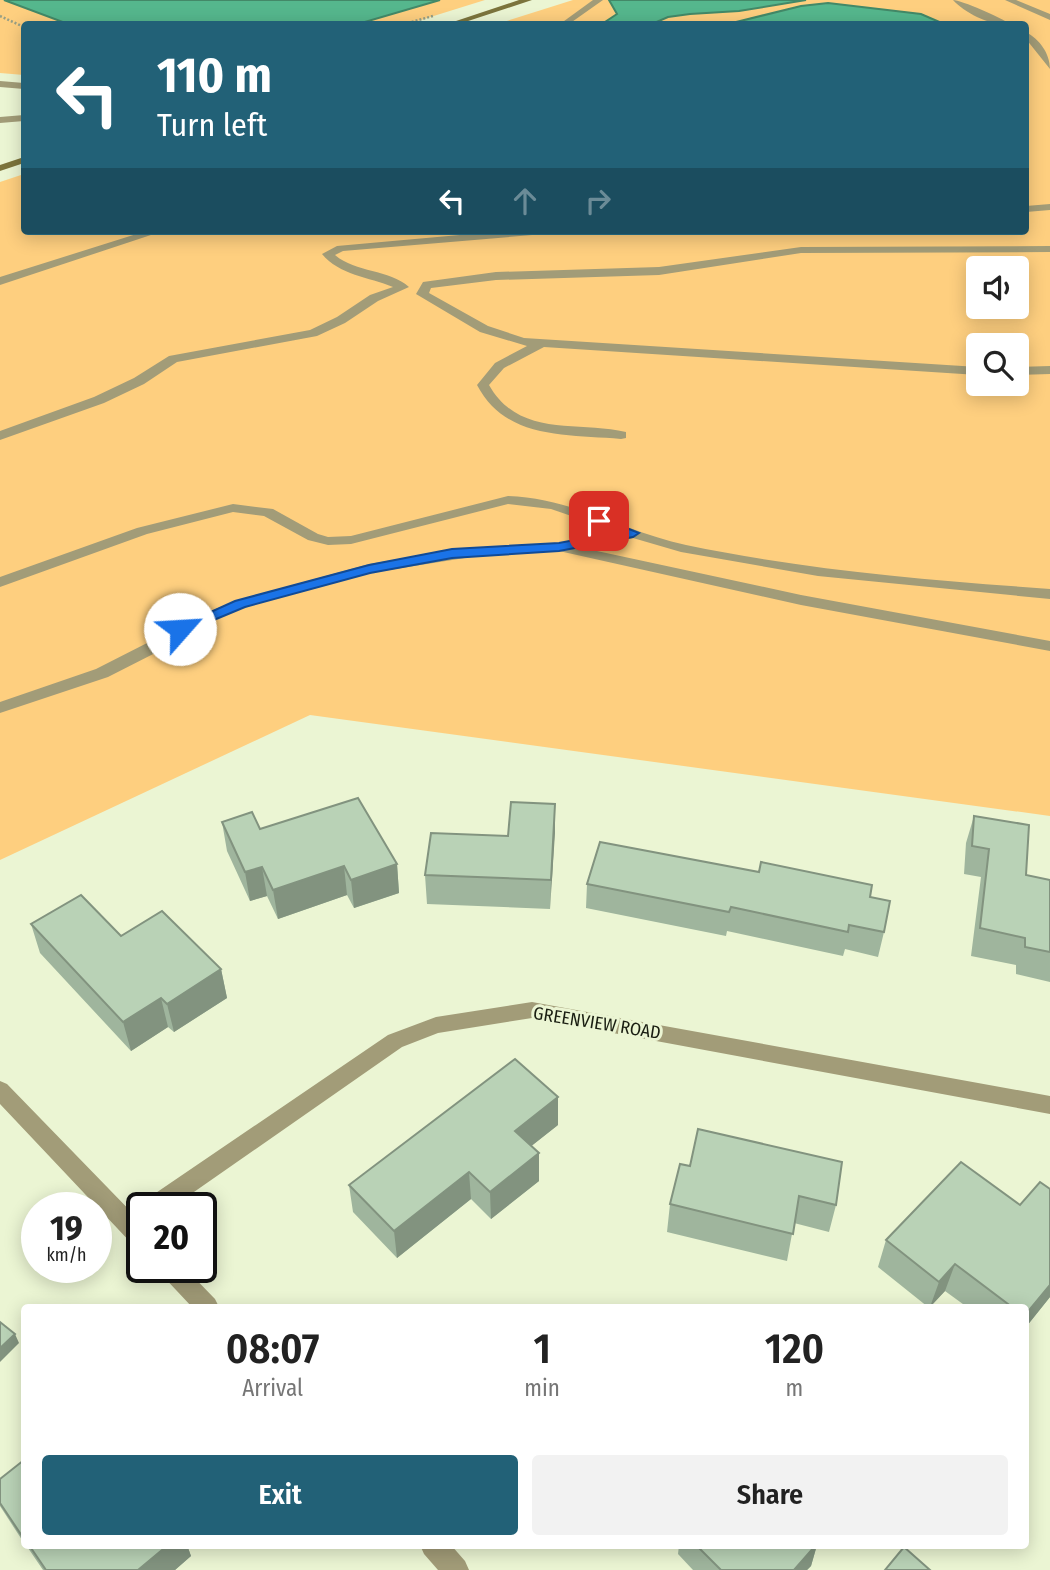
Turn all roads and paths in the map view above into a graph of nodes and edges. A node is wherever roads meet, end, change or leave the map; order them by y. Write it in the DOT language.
graph roads {
  1 [pos="528,0"];
  2 [pos="598,0"];
  3 [pos="957,0"];
  4 [pos="1009,0"];
  5 [pos="0,16"];
  6 [pos="1050,17"];
  7 [pos="460,21"];
  8 [pos="568,21"];
  9 [pos="998,21"];
  10 [pos="21,26"];
  11 [pos="1029,38"];
  12 [pos="1050,66"];
  13 [pos="0,84"];
  14 [pos="21,86"];
  15 [pos="21,118"];
  16 [pos="0,120"];
  17 [pos="21,161"];
  18 [pos="0,168"];
  19 [pos="1050,207"];
  20 [pos="1029,209"];
  21 [pos="144,235"];
  22 [pos="496,235"];
  23 [pos="1050,249"];
  24 [pos="0,281"];
  25 [pos="403,287"];
  26 [pos="423,289"];
  27 [pos="541,344"];
  28 [pos="966,370"];
  29 [pos="1050,370"];
  30 [pos="1029,371"];
  31 [pos="621,435"];
  32 [pos="0,436"];
  33 [pos="633,533"];
  34 [pos="559,547"];
  35 [pos="0,582"];
  36 [pos="1050,594"];
  37 [pos="1050,646"];
  38 [pos="0,708"];
  39 [pos="0,1090"];
  40 [pos="1050,1105"];
  41 [pos="175,1192"];
  42 [pos="126,1215"];
  43 [pos="184,1283"];
  44 [pos="204,1304"];
  45 [pos="437,1549"];
  46 [pos="456,1570"];
  1 -- 7 [label="main road"];
  2 -- 8 [label="street"];
  3 -- 9 [label="street"];
  4 -- 6 [label="street"];
  5 -- 10 [label="path"];
  11 -- 12 [label="street"];
  13 -- 14 [label="street"];
  15 -- 16 [label="street"];
  17 -- 18 [label="main road"];
  19 -- 20 [label="street"];
  21 -- 24 [label="street"];
  22 -- 25 [label="street"];
  23 -- 26 [label="street"];
  25 -- 26 [label="street"];
  25 -- 32 [label="street"];
  26 -- 27 [label="street"];
  27 -- 28 [label="street"];
  27 -- 31 [label="street"];
  29 -- 30 [label="street"];
  33 -- 34 [label="street"];
  33 -- 35 [label="street"];
  33 -- 36 [label="street"];
  34 -- 37 [label="street"];
  34 -- 38 [label="street"];
  39 -- 42 [label="street"];
  40 -- 41 [label="street, GREENVIEW ROAD"];
  43 -- 44 [label="street"];
  45 -- 46 [label="street"];
}
